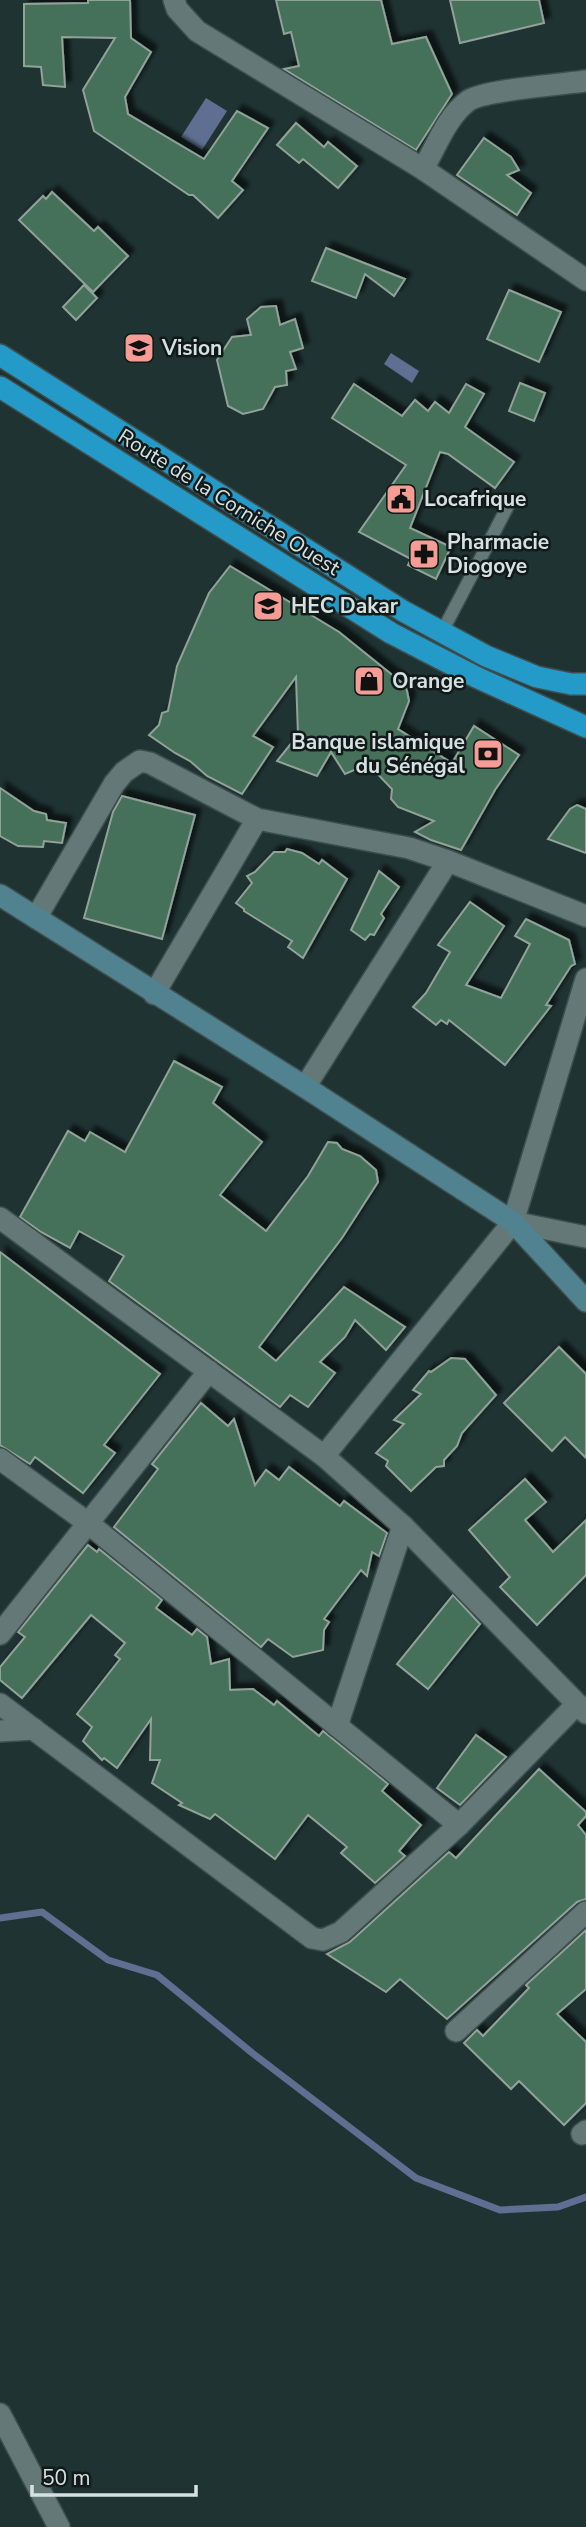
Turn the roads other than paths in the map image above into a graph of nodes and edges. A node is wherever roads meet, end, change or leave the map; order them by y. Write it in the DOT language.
graph roads {
  1 [pos="174,0"];
  2 [pos="586,80"];
  3 [pos="423,169"];
  4 [pos="586,280"];
  5 [pos="0,355"];
  6 [pos="0,387"];
  7 [pos="509,502"];
  8 [pos="442,632"];
  9 [pos="586,684"];
  10 [pos="586,727"];
  11 [pos="257,819"];
  12 [pos="448,861"];
  13 [pos="0,895"];
  14 [pos="586,916"];
  15 [pos="36,918"];
  16 [pos="586,979"];
  17 [pos="154,994"];
  18 [pos="305,1087"];
  19 [pos="0,1219"];
  20 [pos="513,1222"];
  21 [pos="586,1237"];
  22 [pos="586,1301"];
  23 [pos="208,1371"];
  24 [pos="324,1456"];
  25 [pos="0,1459"];
  26 [pos="88,1523"];
  27 [pos="403,1526"];
  28 [pos="0,1634"];
  29 [pos="0,1704"];
  30 [pos="582,1708"];
  31 [pos="337,1726"];
  32 [pos="34,1729"];
  33 [pos="0,1731"];
  34 [pos="459,1825"];
  35 [pos="586,1912"];
  36 [pos="456,2031"];
  37 [pos="0,2414"];
  38 [pos="59,2527"];
  1 -- 3 [label="street"];
  2 -- 3 [label="street"];
  3 -- 4 [label="street"];
  5 -- 8 [label="highway, Route de la Corniche Ouest"];
  6 -- 10 [label="highway, Route de la Corniche Ouest"];
  7 -- 8 [label="lane"];
  8 -- 9 [label="highway, Route de la Corniche Ouest"];
  11 -- 12 [label="street"];
  11 -- 15 [label="street"];
  11 -- 17 [label="street"];
  12 -- 14 [label="street"];
  12 -- 18 [label="street"];
  13 -- 15 [label="street"];
  15 -- 17 [label="street"];
  16 -- 20 [label="street"];
  17 -- 18 [label="street"];
  18 -- 20 [label="street"];
  19 -- 23 [label="street"];
  20 -- 21 [label="street"];
  20 -- 22 [label="street"];
  20 -- 24 [label="street"];
  23 -- 24 [label="street"];
  23 -- 26 [label="street"];
  24 -- 27 [label="street"];
  25 -- 26 [label="street"];
  26 -- 28 [label="street"];
  26 -- 31 [label="street"];
  27 -- 30 [label="street"];
  27 -- 31 [label="street"];
  29 -- 32 [label="street"];
  30 -- 34 [label="street"];
  31 -- 34 [label="street"];
  32 -- 33 [label="street"];
  32 -- 34 [label="street"];
  35 -- 36 [label="street"];
  37 -- 38 [label="street"];
}
